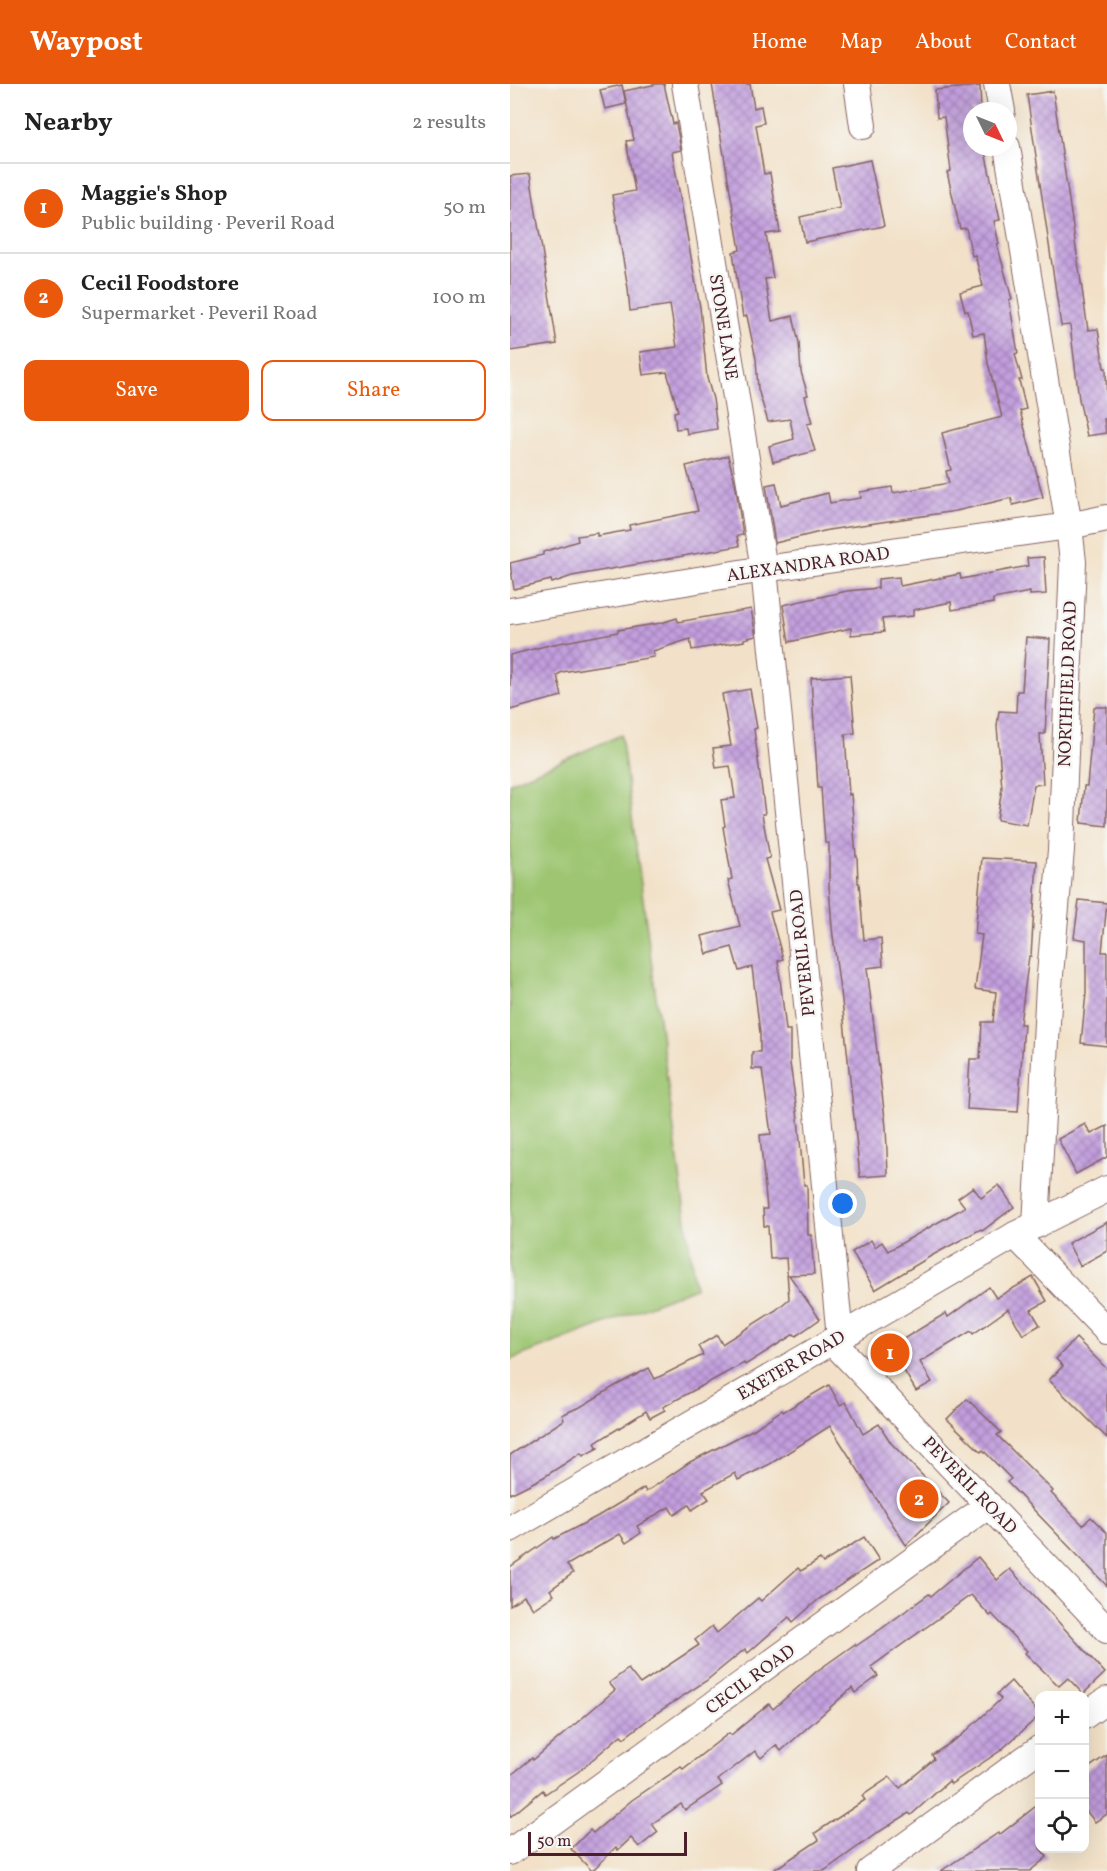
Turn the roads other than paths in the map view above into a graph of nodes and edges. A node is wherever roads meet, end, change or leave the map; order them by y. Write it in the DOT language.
graph roads {
  1 [pos="685,84"];
  2 [pos="857,84"];
  3 [pos="997,84"];
  4 [pos="1000,102"];
  5 [pos="863,126"];
  6 [pos="1008,156"];
  7 [pos="1107,518"];
  8 [pos="1070,526"];
  9 [pos="764,569"];
  10 [pos="510,611"];
  11 [pos="1107,1189"];
  12 [pos="1025,1230"];
  13 [pos="1107,1331"];
  14 [pos="836,1339"];
  15 [pos="990,1505"];
  16 [pos="510,1529"];
  17 [pos="1107,1630"];
  18 [pos="1107,1700"];
  19 [pos="1089,1713"];
  20 [pos="1035,1753"];
  21 [pos="510,1852"];
  22 [pos="870,1871"];
  1 -- 9 [label="street, STONE LANE"];
  2 -- 5 [label="street"];
  3 -- 4 [label="street"];
  6 -- 8 [label="street, NORTHFIELD ROAD"];
  7 -- 8 [label="street, ALEXANDRA ROAD"];
  8 -- 9 [label="street, ALEXANDRA ROAD"];
  8 -- 12 [label="street, NORTHFIELD ROAD"];
  9 -- 10 [label="street, ALEXANDRA ROAD"];
  9 -- 14 [label="street, PEVERIL ROAD"];
  11 -- 12 [label="street, EXETER ROAD"];
  12 -- 13 [label="street"];
  12 -- 14 [label="street, EXETER ROAD"];
  14 -- 15 [label="street, PEVERIL ROAD"];
  14 -- 16 [label="street, EXETER ROAD"];
  15 -- 17 [label="street, PEVERIL ROAD"];
  15 -- 21 [label="street, CECIL ROAD"];
  18 -- 19 [label="street"];
  20 -- 22 [label="street"];
}
